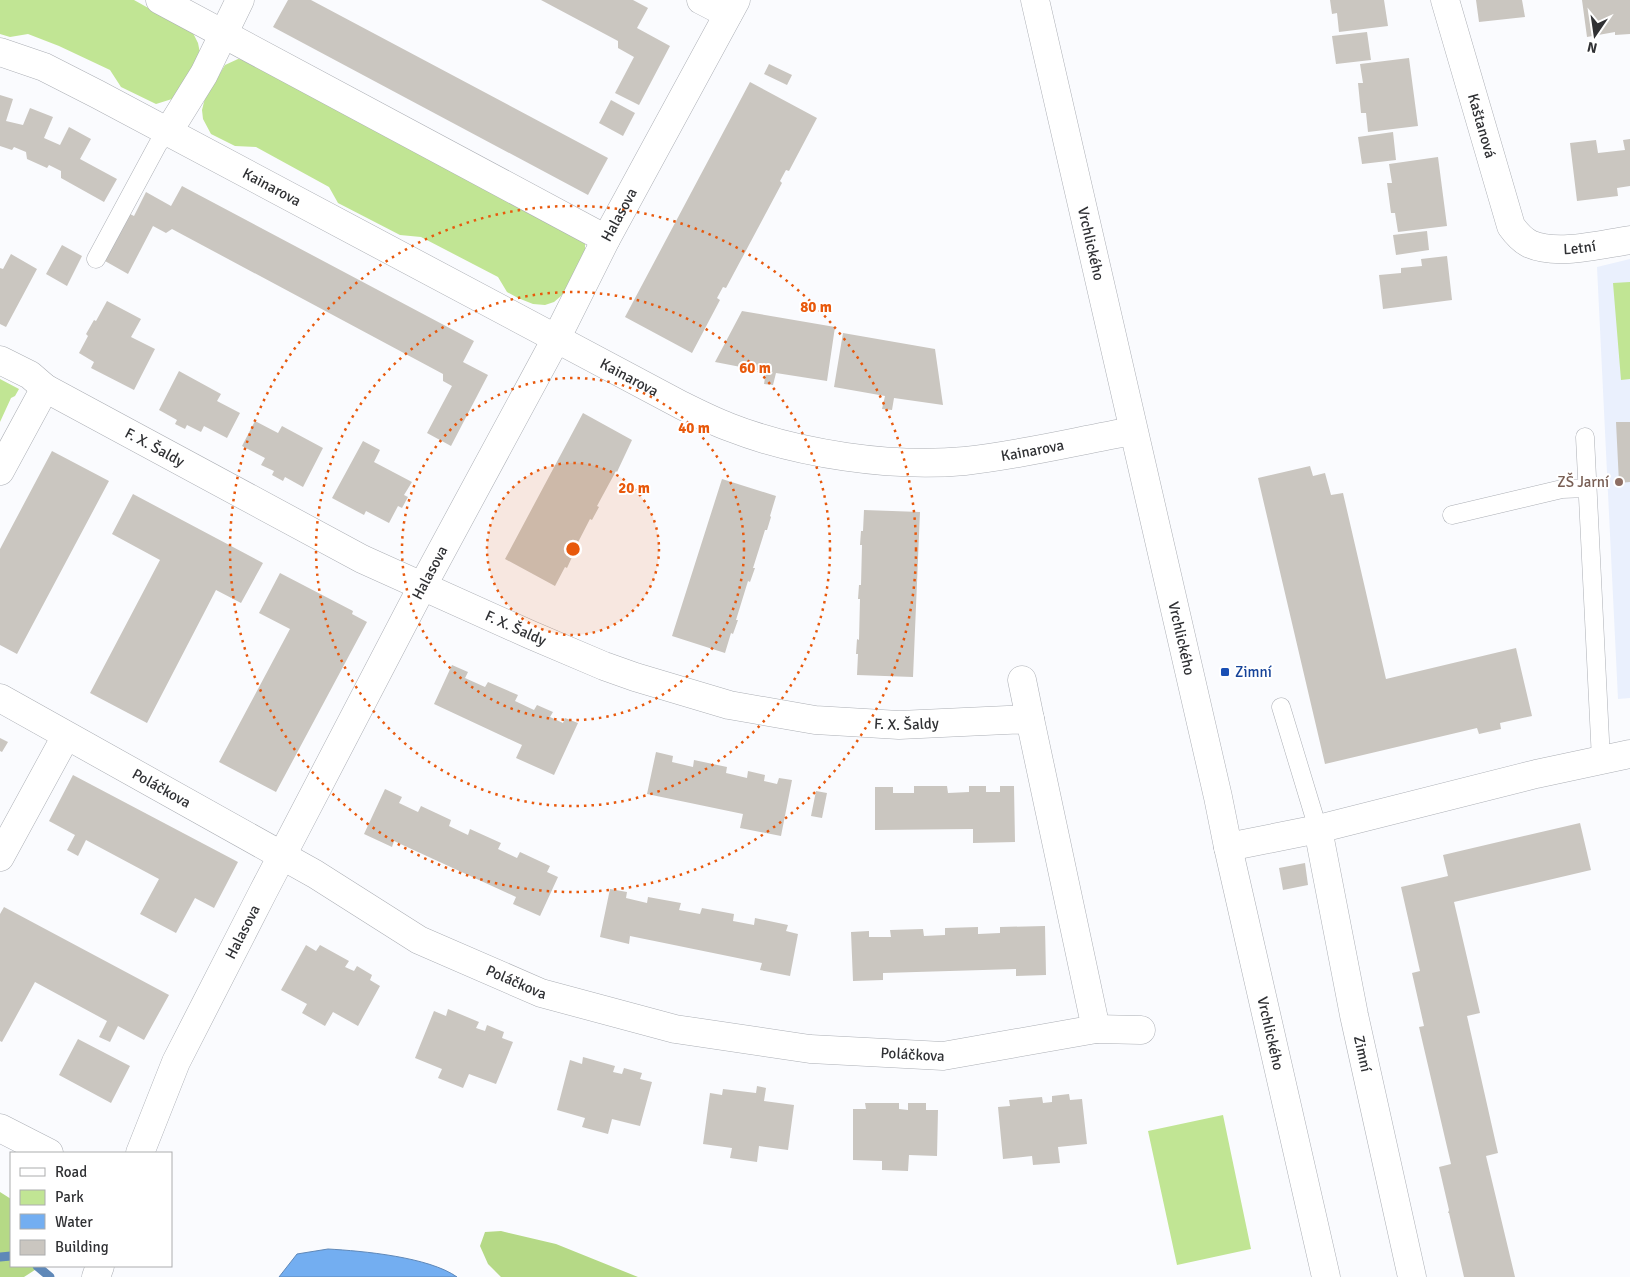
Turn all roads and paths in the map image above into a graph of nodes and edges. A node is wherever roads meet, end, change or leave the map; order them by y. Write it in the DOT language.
graph roads {
  1 [pos="160,0"];
  2 [pos="240,0"];
  3 [pos="701,0"];
  4 [pos="1035,0"];
  5 [pos="1445,0"];
  6 [pos="732,7"];
  7 [pos="223,33"];
  8 [pos="0,52"];
  9 [pos="168,132"];
  10 [pos="606,239"];
  11 [pos="1630,240"];
  12 [pos="1531,244"];
  13 [pos="96,259"];
  14 [pos="556,339"];
  15 [pos="0,360"];
  16 [pos="45,388"];
  17 [pos="1133,431"];
  18 [pos="1585,437"];
  19 [pos="0,471"];
  20 [pos="1587,488"];
  21 [pos="1452,515"];
  22 [pos="422,587"];
  23 [pos="1022,680"];
  24 [pos="0,698"];
  25 [pos="1281,707"];
  26 [pos="1030,719"];
  27 [pos="66,736"];
  28 [pos="1630,754"];
  29 [pos="1601,760"];
  30 [pos="1318,829"];
  31 [pos="1228,847"];
  32 [pos="282,856"];
  33 [pos="0,857"];
  34 [pos="1096,1029"];
  35 [pos="1141,1030"];
  36 [pos="0,1128"];
  37 [pos="48,1152"];
  38 [pos="140,1152"];
  39 [pos="1326,1277"];
  40 [pos="1412,1277"];
  1 -- 7 [label="street"];
  2 -- 7 [label="street"];
  3 -- 6 [label="street"];
  4 -- 17 [label="street, Vrchlického"];
  5 -- 12 [label="street, Kaštanová"];
  6 -- 10 [label="street, Halasova"];
  7 -- 9 [label="street"];
  7 -- 10 [label="street"];
  8 -- 9 [label="street, Kainarova"];
  9 -- 13 [label="lane"];
  9 -- 14 [label="street, Kainarova"];
  10 -- 14 [label="street, Halasova"];
  11 -- 12 [label="street, Letní"];
  14 -- 17 [label="street, Kainarova"];
  14 -- 22 [label="street, Halasova"];
  15 -- 16 [label="street, F. X. Šaldy"];
  16 -- 19 [label="street"];
  16 -- 22 [label="street, F. X. Šaldy"];
  17 -- 31 [label="street, Vrchlického"];
  18 -- 20 [label="lane"];
  20 -- 21 [label="lane"];
  20 -- 29 [label="lane"];
  22 -- 26 [label="street, F. X. Šaldy"];
  22 -- 32 [label="street, Halasova"];
  23 -- 26 [label="street"];
  24 -- 27 [label="street, Poláčkova"];
  25 -- 30 [label="lane"];
  26 -- 34 [label="street"];
  27 -- 32 [label="street, Poláčkova"];
  27 -- 33 [label="street"];
  28 -- 29 [label="street"];
  29 -- 30 [label="street"];
  30 -- 31 [label="street"];
  30 -- 40 [label="street, Zimní"];
  31 -- 39 [label="street, Vrchlického"];
  32 -- 34 [label="street, Poláčkova"];
  32 -- 38 [label="street, Halasova"];
  34 -- 35 [label="street, Poláčkova"];
  36 -- 37 [label="street"];
}
